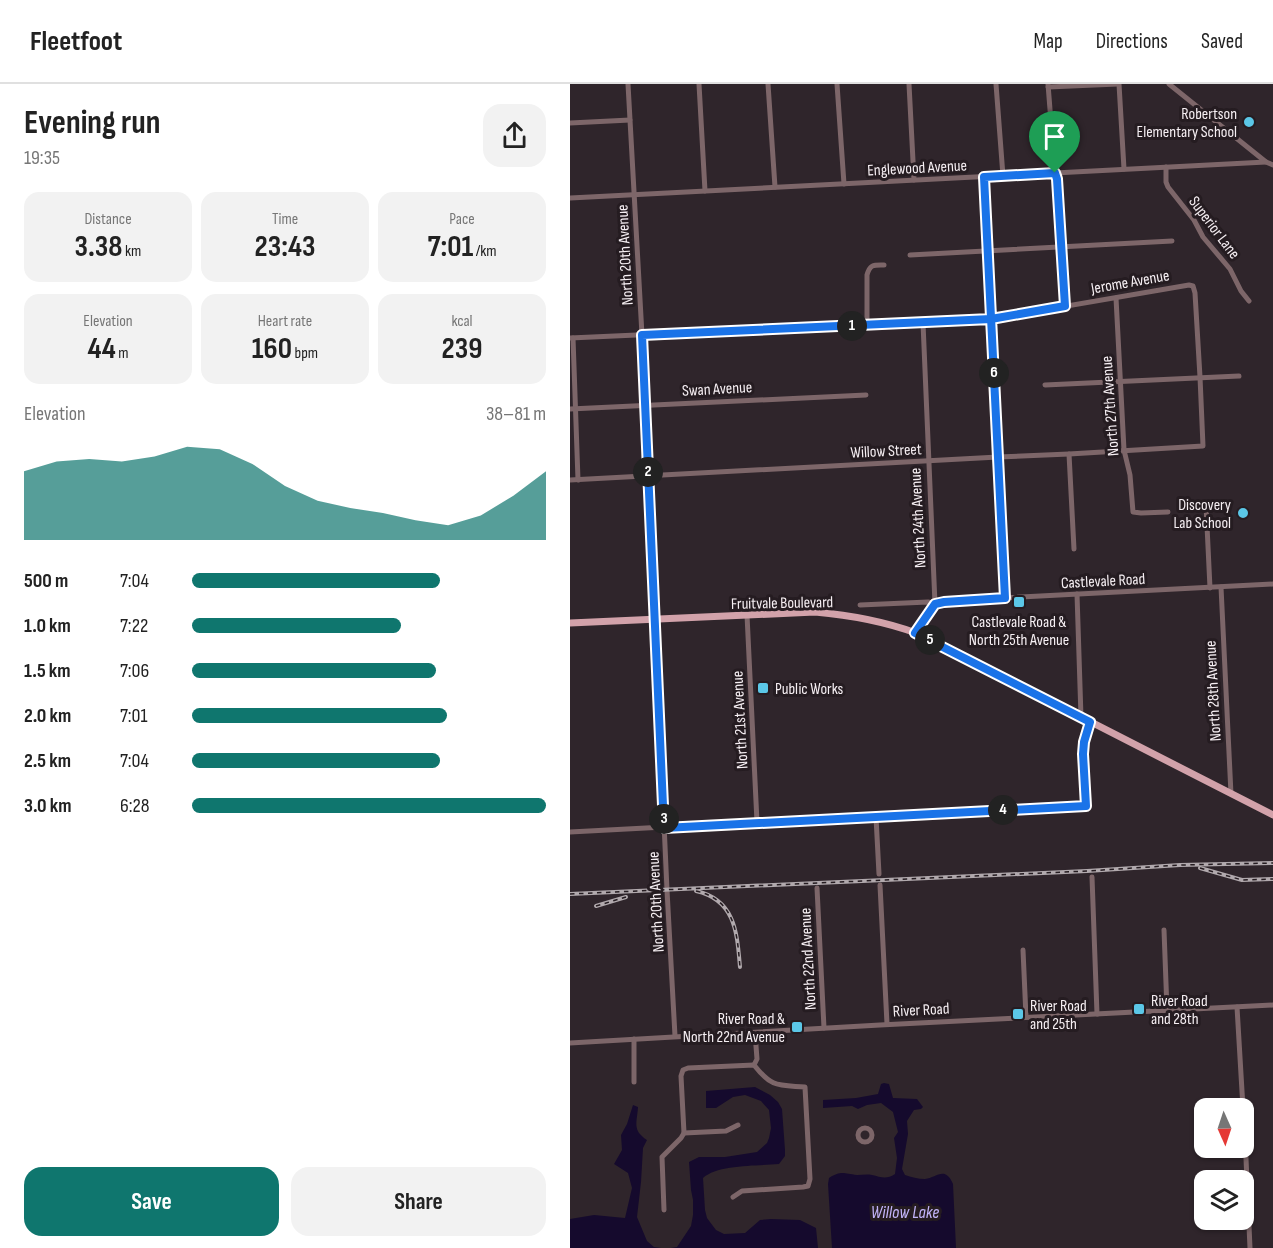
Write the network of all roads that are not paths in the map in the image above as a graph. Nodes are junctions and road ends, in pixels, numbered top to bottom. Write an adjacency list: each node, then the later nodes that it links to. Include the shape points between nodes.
1 (628, 84): 10 (street, North 20th Avenue)
2 (699, 84): 22 (street)
3 (768, 84): 21 (street)
4 (837, 84): 20 (street)
5 (909, 84): 19 (street)
6 (996, 84): 17 (street)
7 (1118, 84): 9 (street); 15 (street)
8 (1169, 84): 12 (street)
9 (1048, 86): 16 (street)
10 (630, 120): 11 (street); 23 (street, North 20th Avenue)
11 (570, 123)
12 (1266, 162): 13 (street); 14 (street, Englewood Avenue)
13 (1273, 165)
14 (1166, 167): 15 (street, Englewood Avenue); 31 (street, Superior Lane, via 1168,188 1230,269)
15 (1124, 170): 16 (street, Englewood Avenue)
16 (1055, 173): 17 (street, Englewood Avenue); 26 (street)
17 (1003, 176): 18 (street, Englewood Avenue)
18 (984, 177): 19 (street, Englewood Avenue); 27 (street)
19 (914, 180): 20 (street, Englewood Avenue)
20 (844, 184): 21 (street, Englewood Avenue)
21 (774, 187): 22 (street, Englewood Avenue)
22 (705, 191): 23 (street, Englewood Avenue)
23 (634, 195): 24 (street, Englewood Avenue); 36 (street, North 20th Avenue)
24 (570, 198)
25 (1172, 241): 26 (street)
26 (1062, 246): 27 (street); 32 (street)
27 (987, 250): 28 (street); 33 (street)
28 (910, 255)
29 (884, 265): 35 (street, via 874,265 867,275)
30 (1116, 298): 32 (street, Jerome Avenue); 39 (street, Jerome Avenue, via 1193,286); 40 (street, North 27th Avenue)
31 (1249, 301)
32 (1065, 306): 33 (street, Jerome Avenue)
33 (991, 319): 34 (street, Jerome Avenue); 47 (street)
34 (923, 323): 35 (street, Jerome Avenue); 48 (street, North 24th Avenue)
35 (867, 325): 36 (street, Jerome Avenue)
36 (642, 335): 37 (street, Jerome Avenue); 43 (street, North 20th Avenue)
37 (571, 338): 44 (street)
38 (1239, 376): 39 (street)
39 (1200, 377): 40 (street); 45 (street, Willow Street, via 1203,446)
40 (1120, 382): 41 (street); 45 (street, North 27th Avenue)
41 (1045, 385)
42 (866, 395): 43 (street, Swan Avenue)
43 (645, 405): 44 (street, Swan Avenue); 49 (street, North 20th Avenue)
44 (573, 408): 51 (street)
45 (1124, 450): 46 (street, Willow Street); 53 (street, North 27th Avenue, via 1133,512)
46 (1069, 454): 47 (street, Willow Street); 54 (street)
47 (998, 457): 48 (street, Willow Street); 59 (street)
48 (928, 461): 49 (street, Willow Street); 60 (street, North 24th Avenue)
49 (648, 476): 51 (street, Willow Street); 63 (street, North 20th Avenue)
50 (570, 480): 51 (street, Willow Street)
51 (578, 480)
52 (1206, 505): 57 (street)
53 (1168, 512)
54 (1074, 549)
55 (1273, 584): 56 (street, Castlevale Road)
56 (1221, 587): 57 (street, Castlevale Road); 68 (street, North 28th Avenue)
57 (1210, 588): 58 (street, Castlevale Road)
58 (1077, 594): 59 (street, Castlevale Road); 66 (street)
59 (1005, 598): 60 (street, Castlevale Road)
60 (935, 604): 61 (street, Castlevale Road); 65 (street)
61 (860, 605)
62 (747, 615): 63 (main road, Fruitvale Boulevard); 65 (main road, Fruitvale Boulevard, via 840,614); 71 (street, North 21st Avenue)
63 (654, 619): 64 (main road, Fruitvale Boulevard); 72 (street, North 20th Avenue)
64 (570, 623)
65 (915, 633): 66 (main road, Fruitvale Boulevard)
66 (1082, 717): 67 (main road, Fruitvale Boulevard)
67 (1090, 722): 68 (main road, Fruitvale Boulevard); 70 (street, via 1083,754 1086,806)
68 (1231, 794): 69 (main road, Fruitvale Boulevard)
69 (1273, 815)
70 (876, 817): 71 (street); 74 (street)
71 (757, 822): 72 (street)
72 (664, 828): 73 (street); 88 (street, North 20th Avenue)
73 (570, 832)
74 (879, 874)
75 (1092, 877): 83 (street)
76 (880, 885): 85 (street)
77 (817, 888): 86 (street, North 22nd Avenue)
78 (1164, 930): 82 (street)
79 (1023, 950): 84 (street)
80 (1273, 1005): 81 (street, River Road)
81 (1237, 1007): 82 (street, River Road); 93 (street)
82 (1167, 1010): 83 (street, River Road)
83 (1097, 1014): 84 (street, River Road)
84 (1026, 1017): 85 (street, River Road)
85 (887, 1024): 86 (street, River Road)
86 (824, 1028): 87 (street, River Road)
87 (755, 1033): 88 (street, River Road); 91 (street)
88 (675, 1036): 89 (street, River Road)
89 (634, 1039): 90 (street, River Road); 92 (street)
90 (570, 1043)
91 (754, 1065): 95 (street, via 683,1070); 97 (street, via 773,1083 805,1087 810,1179 808,1186 742,1191)
92 (634, 1082)
93 (1242, 1098)
94 (738, 1125): 95 (street, via 726,1131)
95 (684, 1133): 98 (street, via 662,1157)
96 (1246, 1158): 99 (street)
97 (733, 1197)
98 (664, 1210)
99 (1250, 1248)

